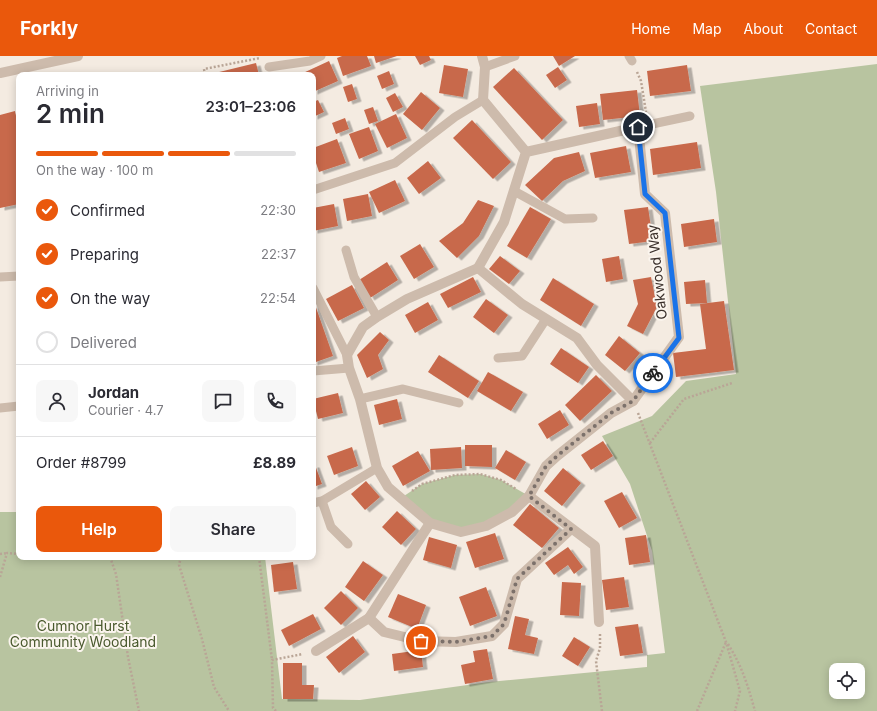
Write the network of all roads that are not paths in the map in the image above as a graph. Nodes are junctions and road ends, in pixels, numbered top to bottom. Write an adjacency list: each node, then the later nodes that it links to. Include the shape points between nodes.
1 (74, 56): 8 (street)
2 (321, 56): 5 (lane)
3 (482, 56): 6 (street)
4 (515, 56): 6 (lane)
5 (269, 67)
6 (485, 67): 10 (street)
7 (16, 72): 9 (street)
8 (20, 72)
9 (0, 74)
10 (483, 100): 13 (street); 14 (lane, via 455,117 395,163)
11 (690, 116): 12 (lane)
12 (643, 126): 13 (street); 29 (street, Oakwood Way, via 645,194 665,213 679,338)
13 (526, 152): 15 (street)
14 (316, 189)
15 (514, 191): 16 (lane, via 565,220); 18 (street, via 504,222)
16 (593, 218)
17 (346, 250): 22 (lane, via 354,277)
18 (478, 268): 22 (street, via 407,299); 23 (street, via 522,304)
19 (16, 276): 20 (lane)
20 (0, 277)
21 (316, 294): 24 (lane)
22 (377, 317): 24 (street, via 363,327)
23 (546, 319): 25 (lane, via 522,356); 29 (street, via 577,338 597,365)
24 (347, 355): 26 (street)
25 (498, 358)
26 (349, 368): 27 (lane); 28 (street)
27 (316, 371)
28 (360, 399): 30 (lane, via 403,389); 33 (street)
29 (633, 401): 34 (street, Oakwood Way, via 611,413 546,466)
30 (459, 403)
31 (16, 406): 32 (lane)
32 (0, 408)
33 (377, 468): 35 (lane); 36 (street, via 388,487)
34 (529, 496): 36 (street, Oakwood Way, via 512,512 486,526 461,532); 37 (street)
35 (318, 502): 38 (lane, via 332,527)
36 (430, 523): 39 (street)
37 (571, 529): 39 (street, via 517,579 504,624 492,636 456,642 421,641 384,632); 40 (street, via 595,546)
38 (348, 544)
39 (369, 618): 41 (street)
40 (599, 622)
41 (316, 651)

